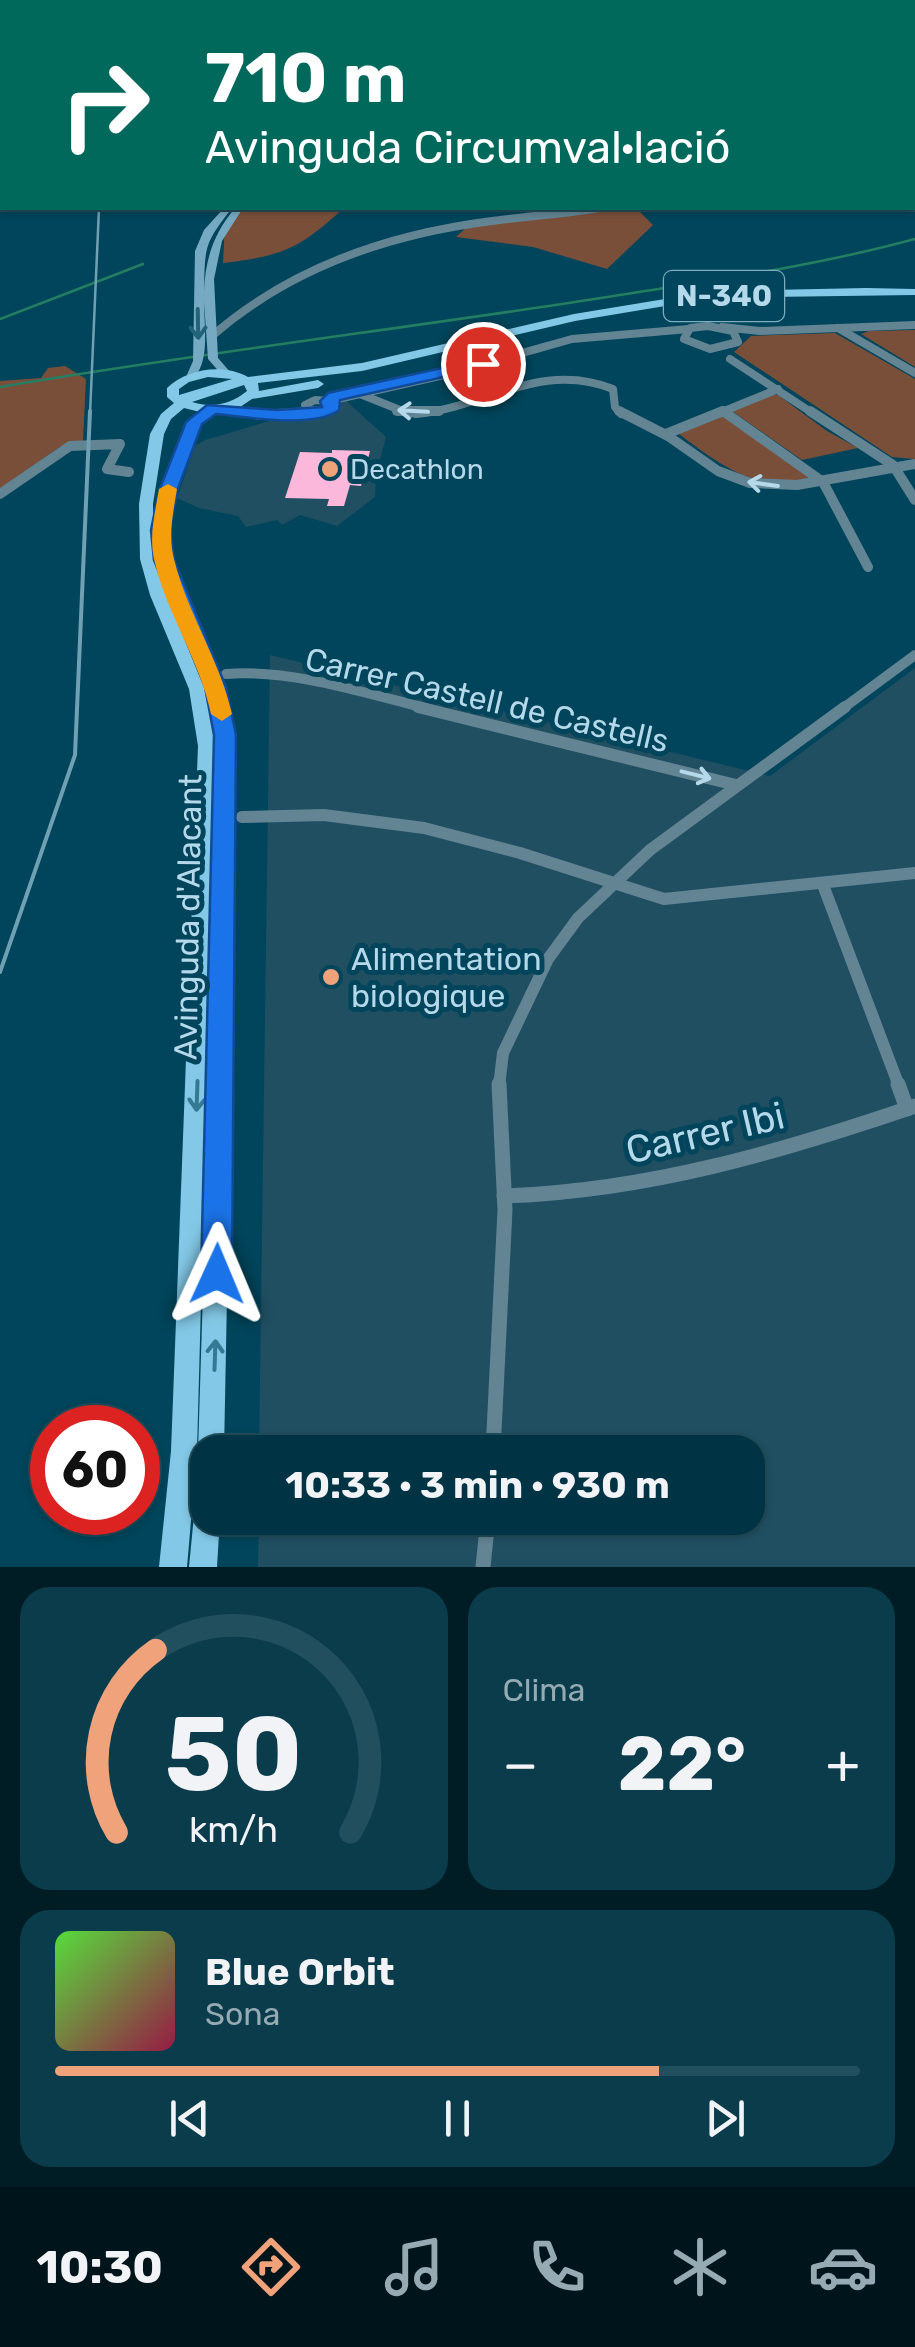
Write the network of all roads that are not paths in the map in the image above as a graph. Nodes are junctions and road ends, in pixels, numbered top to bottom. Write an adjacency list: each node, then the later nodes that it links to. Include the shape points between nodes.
1 (227, 210): 18 (main road, one-way to 18, via 202,244 198,361)
2 (237, 210): 12 (main road, via 212,250)
3 (584, 210): 12 (street, via 414,233 363,248 234,312)
4 (915, 292): 7 (main road, N-340, via 708,298)
5 (915, 325): 8 (street)
6 (722, 327): 9 (street); 10 (street); 13 (street, via 738,335)
7 (536, 328): 19 (main road, N-340, via 366,375 291,388); 33 (main road, Avinguda d'Alacant / N-340, via 362,367 244,379 200,392 159,426)
8 (838, 328): 10 (street); 17 (street)
9 (689, 329): 11 (street); 14 (street, via 683,335)
10 (760, 330): 13 (street)
11 (661, 334): 14 (street); 21 (street, via 558,342)
12 (212, 336): 16 (main road, via 213,360)
13 (736, 343): 14 (street); 15 (street)
14 (694, 346): 15 (street)
15 (730, 359): 20 (street)
16 (226, 373): 18 (main road, N-340); 19 (main road, N-340)
17 (915, 373)
18 (191, 376): 22 (main road, N-340, via 173,388)
19 (248, 387): 23 (main road, N-340); 25 (street)
20 (778, 389): 24 (street); 28 (street)
21 (355, 392): 25 (street, via 310,401 309,410); 26 (street, one-way to 21, via 624,417 613,388 594,382 526,384 412,414)
22 (180, 403): 23 (main road, N-340); 33 (main road, Avinguda d'Alacant / N-340)
23 (218, 408): 25 (street); 44 (main road, Avinguda d'Alacant, one-way to 23, via 225,735 216,687 170,580 161,530 195,422)
24 (723, 411): 26 (street); 30 (street)
25 (259, 415)
26 (666, 434): 30 (street, one-way to 26, via 776,486 738,480)
27 (915, 464): 28 (street)
28 (893, 465): 30 (street); 32 (street)
29 (129, 472): 31 (street, via 108,470 121,446 70,446)
30 (822, 482): 34 (street)
31 (0, 494)
32 (915, 500)
33 (146, 520): 46 (main road, Avinguda d'Alacant / N-340, one-way to 46, via 149,571 198,688 207,746)
34 (868, 567)
35 (915, 655): 37 (street)
36 (226, 674): 37 (street, Carrer Castell de Castells, one-way to 37, via 335,686)
37 (736, 785): 40 (street)
38 (242, 817): 40 (street, via 324,815 424,828)
39 (915, 874): 41 (street)
40 (611, 884): 41 (street, via 676,900); 43 (street, via 548,959 503,1054)
41 (824, 884): 42 (street)
42 (911, 1107): 43 (street, Carrer Ibi, via 730,1167 562,1196)
43 (504, 1196): 45 (street)
44 (212, 1435)
45 (494, 1435)
46 (178, 1526): 49 (main road); 50 (main road, Avinguda d'Alacant / N-340)
47 (205, 1535): 51 (main road)
48 (487, 1535): 52 (street)
49 (161, 1567)
50 (173, 1567)
51 (202, 1567)
52 (484, 1567)

